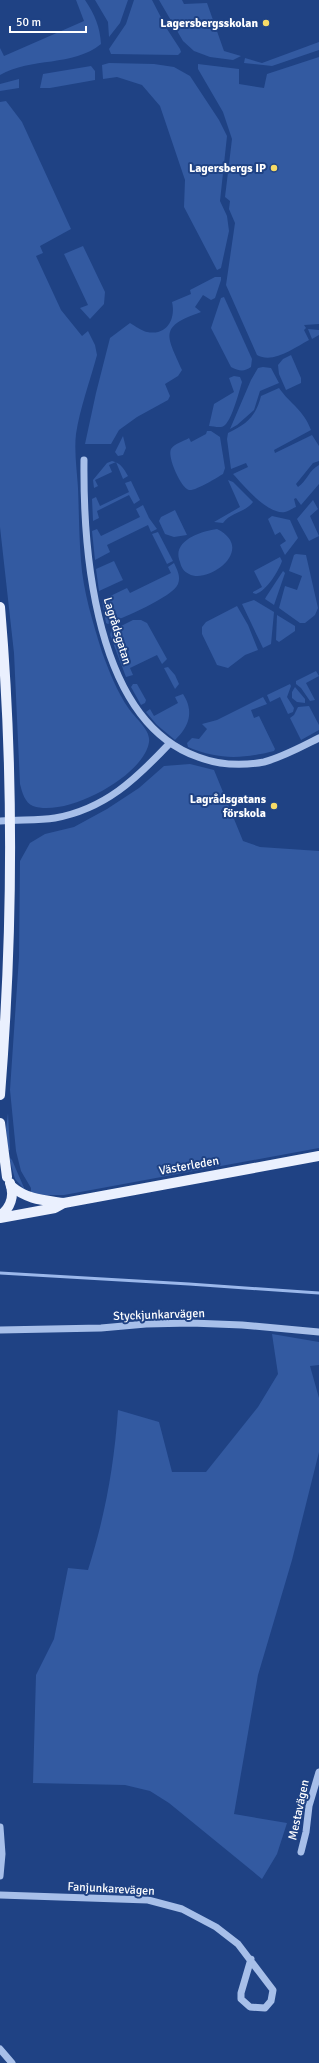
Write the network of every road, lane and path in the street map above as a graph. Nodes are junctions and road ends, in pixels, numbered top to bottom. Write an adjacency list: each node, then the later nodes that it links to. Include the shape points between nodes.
1 (84, 460): 4 (street, Lagrådsgatan, via 89,561 96,607 124,688 138,712)
2 (0, 607): 5 (main road, via 8,705)
3 (319, 738): 4 (street, Lagrådsgatan, via 281,757 249,764 206,760)
4 (169, 744): 5 (street, via 123,789 93,806 56,818)
5 (12, 820): 6 (street); 7 (main road, via 8,993)
6 (0, 821)
7 (0, 1095)
8 (0, 1123): 10 (main road)
9 (315, 1157): 11 (main road, Västerleden)
10 (6, 1178): 11 (main road, Västerleden, via 21,1195); 12 (main road, via 10,1202)
11 (64, 1203): 12 (main road, Västerleden, via 55,1208)
12 (0, 1217)
13 (0, 1330): 14 (street, Styckjunkarvägen, via 191,1323)
14 (319, 1332)
15 (319, 1772): 17 (street, Mestavägen, via 309,1806)
16 (0, 1827): 18 (street)
17 (301, 1852)
18 (0, 1876)
19 (0, 1896): 20 (street, Fanjunkarevägen, via 148,1900 165,1904 182,1909 216,1927 238,1944)
20 (250, 1959): 20 (street, Fanjunkarevägen, via 273,1990 271,2001 264,2008 250,2007 241,2000)
21 (0, 2048): 22 (street)
22 (12, 2063)

